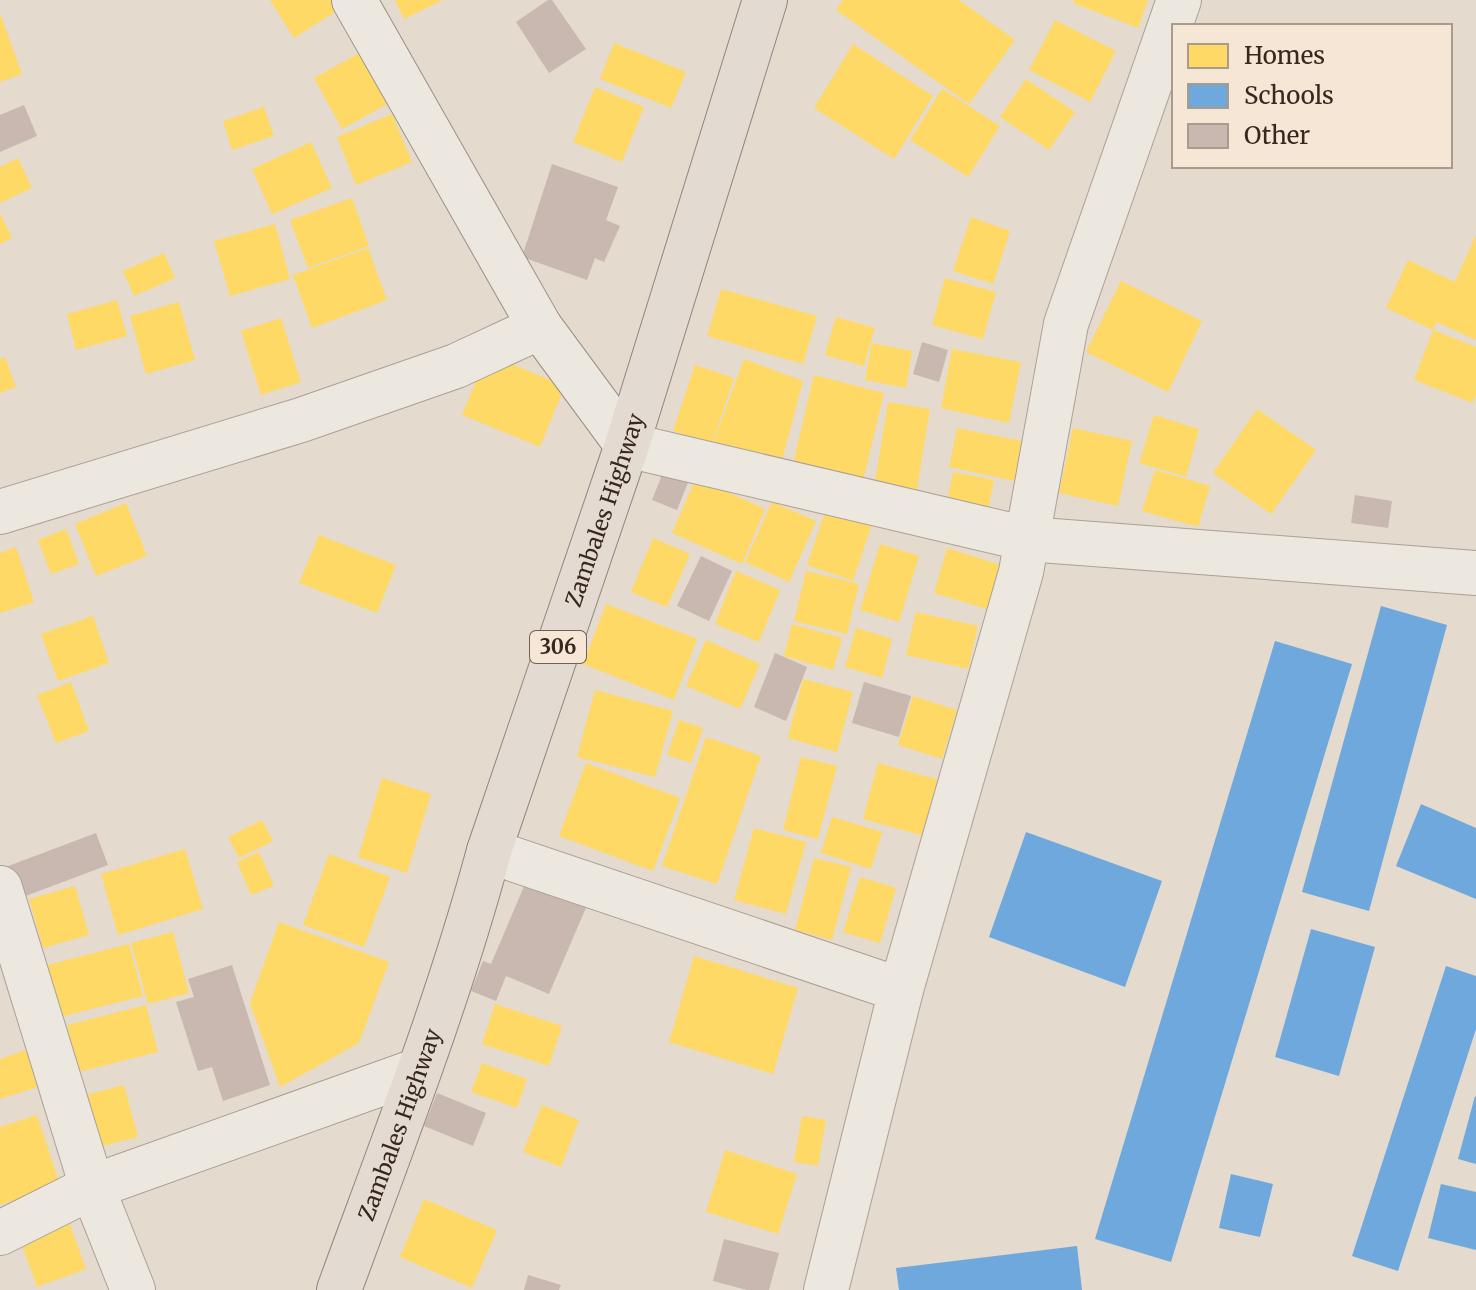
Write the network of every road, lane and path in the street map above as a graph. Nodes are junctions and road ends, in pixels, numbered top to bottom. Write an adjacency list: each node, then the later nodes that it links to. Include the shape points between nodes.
1 (354, 0): 4 (street)
2 (1179, 0): 7 (street, via 1066,324)
3 (764, 1): 5 (main road, Zambales Highway / 306)
4 (540, 327): 5 (street); 6 (street, via 456,366 315,415)
5 (627, 445): 7 (street); 9 (main road, Zambales Highway / 306)
6 (0, 512)
7 (1027, 539): 8 (street); 11 (street)
8 (1476, 573)
9 (489, 851): 11 (street); 12 (main road, Zambales Highway / 306)
10 (0, 888): 13 (street)
11 (901, 990): 17 (street)
12 (419, 1070): 13 (street); 16 (main road, Zambales Highway / 306)
13 (92, 1187): 14 (street); 15 (street)
14 (0, 1233)
15 (133, 1290)
16 (339, 1290)
17 (826, 1290)

